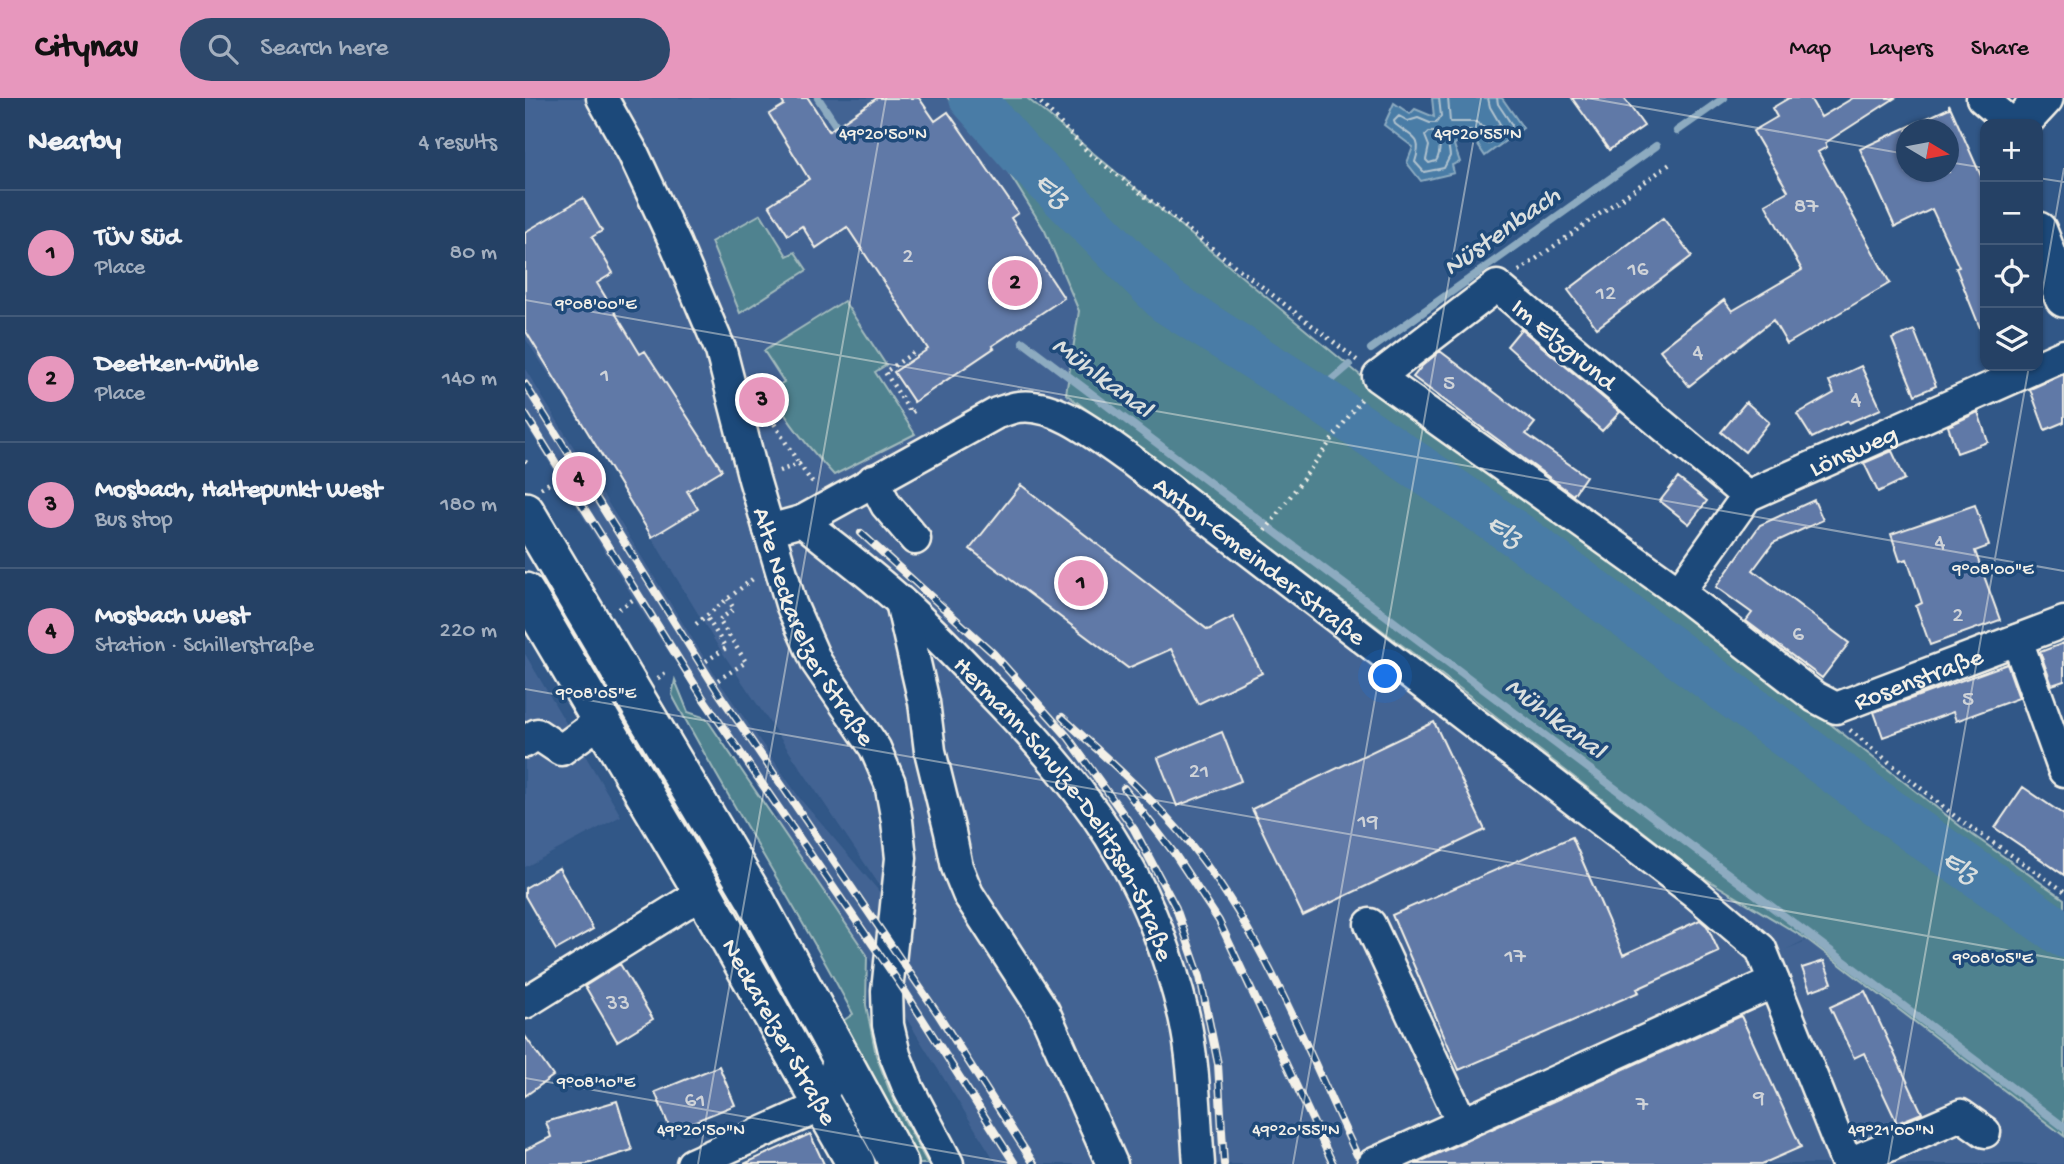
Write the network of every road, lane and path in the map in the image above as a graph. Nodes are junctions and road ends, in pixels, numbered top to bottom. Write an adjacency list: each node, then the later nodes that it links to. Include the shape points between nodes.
1 (602, 98): 18 (street, Alte Neckarelzer Straße, via 633,153 721,351)
2 (1036, 98): 13 (path, via 1089,153)
3 (1982, 98): 5 (street)
4 (2044, 98): 6 (main road)
5 (2006, 119)
6 (2025, 119)
7 (1670, 164): 9 (path)
8 (2043, 244): 10 (main road)
9 (1497, 286): 13 (street, Im Elzgrund); 20 (street, Im Elzgrund)
10 (2064, 298)
11 (913, 353): 14 (path, via 885,372 911,413)
12 (2064, 355): 20 (street, Lönsweg)
13 (1373, 384): 25 (path); 29 (street, Rosenstraße)
14 (918, 408)
15 (765, 410): 16 (path)
16 (799, 464): 18 (path); 21 (path)
17 (559, 477): 22 (path)
18 (754, 479): 24 (street, Alte Neckarelzer Straße)
19 (873, 480): 21 (street, Anton-Gmeinder-Straße); 26 (street, via 886,505); 45 (street, Anton-Gmeinder-Straße, via 997,413 1020,407 1046,409 1069,419 1135,463 1693,891 1761,948)
20 (1747, 496): 29 (street)
21 (829, 506): 23 (street, Anton-Gmeinder-Straße)
22 (534, 520): 47 (main road, via 755,899)
23 (802, 521): 24 (street, Anton-Gmeinder-Straße); 31 (street, Hermann-Schulze-Delitzsch-Straße)
24 (769, 530): 54 (street, Alte Neckarelzer Straße, via 791,604 817,663 875,748 890,783 901,858 887,991 888,1025 909,1090)
25 (1262, 534)
26 (915, 539)
27 (759, 574): 30 (path)
28 (525, 592): 39 (main road, Neckarelzer Straße)
29 (1679, 592): 38 (street, Rosenstraße, via 1815,697)
30 (728, 599): 32 (path); 37 (path, via 734,609 719,620 746,662)
31 (901, 602): 55 (street, via 957,867 968,894 1044,1011); 56 (street, Hermann-Schulze-Delitzsch-Straße, via 1052,759 1123,858 1166,956 1184,1018)
32 (706, 616): 34 (path); 36 (path, via 726,648)
33 (2064, 622): 35 (street, Rosenstraße)
34 (696, 624)
35 (2017, 640): 38 (street, Rosenstraße); 41 (street)
36 (706, 661)
37 (718, 680)
38 (1836, 708): 42 (path, via 1837,720 1957,818)
39 (601, 721): 40 (street, via 561,750); 43 (main road, Neckarelzer Straße)
40 (528, 728)
41 (2064, 771)
42 (2064, 891)
43 (705, 896): 46 (street, via 684,904); 48 (main road, Neckarelzer Straße)
44 (1370, 924): 49 (street)
45 (1774, 982): 49 (street); 58 (street, Anton-Gmeinder-Straße)
46 (525, 1003)
47 (840, 1055): 48 (street, via 834,1077); 53 (main road)
48 (820, 1098): 51 (street, via 810,1111); 52 (main road, Neckarelzer Straße)
49 (1462, 1124): 57 (street)
50 (1985, 1132): 58 (street, via 1961,1115)
51 (692, 1164)
52 (856, 1164)
53 (899, 1164)
54 (949, 1164)
55 (1112, 1164)
56 (1199, 1164)
57 (1373, 1164)
58 (1847, 1164)

